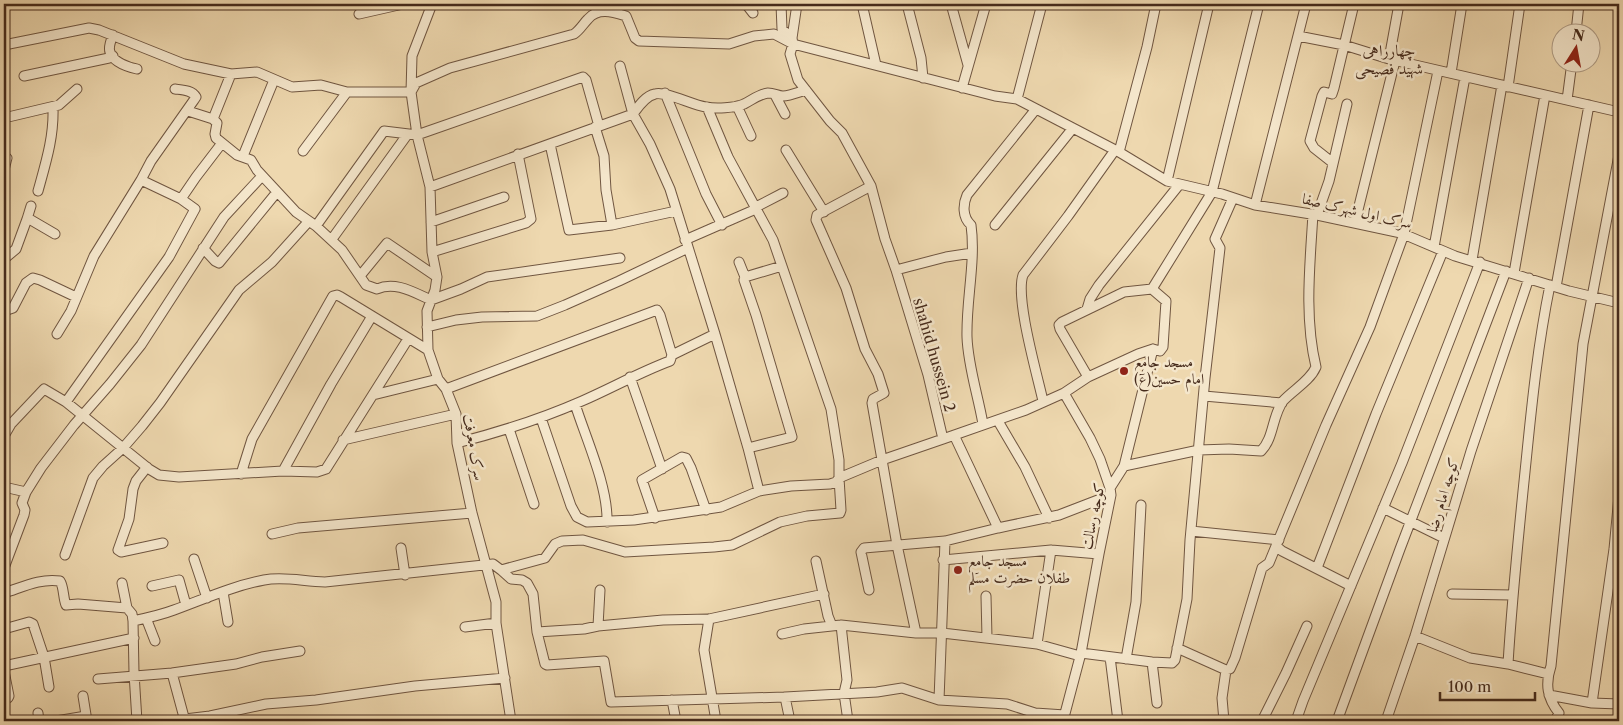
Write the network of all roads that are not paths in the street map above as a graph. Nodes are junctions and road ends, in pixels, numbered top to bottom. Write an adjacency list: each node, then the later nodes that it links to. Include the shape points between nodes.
1 (403, 4): 20 (street)
2 (432, 4): 49 (street, سرک معرفت, via 412,56)
3 (746, 4): 21 (street)
4 (781, 4): 26 (street, via 782,29)
5 (796, 4): 26 (street, shahid hussein 2)
6 (862, 4): 31 (street)
7 (906, 4): 41 (street, via 921,58)
8 (951, 4): 32 (street)
9 (986, 4): 32 (street)
10 (1042, 4): 53 (street)
11 (1156, 4): 76 (street, via 1136,91)
12 (1209, 4): 85 (street)
13 (1259, 4): 91 (street)
14 (1306, 4): 25 (street)
15 (1354, 4): 28 (street)
16 (1399, 4): 30 (street)
17 (1462, 4): 38 (street)
18 (1520, 4): 43 (street)
19 (1579, 4): 23 (street)
20 (384, 6): 22 (street)
21 (753, 13)
22 (359, 14)
23 (1577, 22)
24 (113, 35): 27 (street, via 89,28); 29 (street, via 109,46); 37 (street, via 184,64)
25 (1298, 36): 28 (street); 96 (street)
26 (793, 41): 31 (street, سرک اول شهرک صفا); 47 (street, shahid hussein 2, via 790,54 798,80); 49 (street, سرک اول شهرک صفا, via 774,34 729,44 639,42 626,16 610,11 597,12 574,34 450,68 416,83)
27 (4, 45)
28 (1344, 45): 30 (street); 81 (street, via 1332,94 1324,92 1322,96 1310,141)
29 (113, 56): 34 (street, via 130,68); 39 (street)
30 (1392, 60): 35 (street); 104 (street)
31 (876, 65): 41 (street, سرک اول شهرک صفا)
32 (968, 65): 44 (street)
33 (620, 66): 63 (street)
34 (138, 69)
35 (1438, 71): 38 (street); 110 (street)
36 (1571, 72): 54 (street)
37 (231, 74): 42 (street, via 257,72); 66 (street)
38 (1451, 74): 40 (street)
39 (24, 76)
40 (1464, 77): 43 (street); 114 (street)
41 (923, 78): 44 (street, سرک اول شهرک صفا)
42 (274, 80): 48 (street, via 292,87 320,85); 79 (street)
43 (1505, 86): 52 (street); 119 (street)
44 (962, 88): 53 (street, سرک اول شهرک صفا)
45 (77, 89): 58 (street)
46 (175, 89): 61 (street, via 186,90 196,97)
47 (806, 90): 51 (street, via 784,96); 87 (street, shahid hussein 2, via 842,133)
48 (347, 92): 49 (street); 75 (street)
49 (411, 92): 70 (street, سرک معرفت)
50 (665, 93): 59 (street, via 677,100); 63 (street, via 653,94); 106 (street, via 706,194)
51 (775, 94): 57 (street, via 768,93); 64 (street)
52 (1546, 95): 54 (street); 123 (street)
53 (1017, 99): 60 (street, سرک اول شهرک صفا)
54 (1567, 100): 56 (street)
55 (1347, 104): 81 (street)
56 (1589, 105): 62 (street); 128 (street)
57 (737, 106): 59 (street); 71 (street)
58 (53, 107): 65 (street); 89 (street, via 50,149)
59 (707, 108): 98 (street, via 728,157)
60 (1036, 109): 68 (street, سرک اول شهرک صفا); 116 (street, via 964,201 967,221 971,225)
61 (188, 110): 66 (street); 84 (street)
62 (1619, 112)
63 (633, 114): 67 (street); 99 (street, via 663,173)
64 (785, 114)
65 (4, 118)
66 (213, 119): 72 (street, via 217,123 216,138)
67 (597, 126): 70 (street, via 583,77); 73 (street); 107 (street)
68 (1073, 128): 76 (street, سرک اول شهرک صفا); 108 (street)
69 (407, 135): 70 (street); 105 (street, via 384,131); 111 (street)
70 (417, 135): 88 (street, سرک معرفت)
71 (751, 136)
72 (222, 143): 79 (street); 95 (street)
73 (550, 144): 77 (street); 107 (street, via 569,230)
74 (786, 150): 100 (street)
75 (303, 151)
76 (1117, 151): 85 (street, سرک اول شهرک صفا); 151 (street, via 1020,284)
77 (518, 154): 88 (street); 115 (street, via 532,219)
78 (1619, 155): 131 (street)
79 (242, 156): 83 (street, via 251,160)
80 (7, 158): 82 (street)
81 (1333, 163): 101 (street)
82 (4, 170)
83 (262, 176): 90 (street); 113 (street, via 224,217)
84 (141, 180): 95 (street); 130 (street, via 94,256)
85 (1167, 181): 86 (street, سرک اول شهرک صفا)
86 (1179, 184): 91 (street, سرک اول شهرک صفا); 134 (street, via 1099,286 1090,299)
87 (871, 186): 100 (street); 122 (street, shahid hussein 2)
88 (430, 187): 103 (street, سرک معرفت)
89 (38, 191)
90 (277, 192): 105 (street); 113 (street, via 219,263)
91 (1212, 192): 94 (street, سرک اول شهرک صفا); 129 (street)
92 (783, 194): 98 (street)
93 (504, 197): 103 (street)
94 (1234, 198): 96 (street, سرک اول شهرک صفا); 150 (street, via 1215,239 1220,248)
95 (181, 200): 152 (street, via 194,209 187,224 168,257)
96 (1255, 205): 101 (street, سرک اول شهرک صفا)
97 (31, 206): 102 (street)
98 (756, 208): 106 (street); 121 (street)
99 (676, 211): 107 (street); 112 (street)
100 (824, 212): 169 (street, via 817,215 818,226 846,288 865,349 884,393 872,403)
101 (1315, 214): 104 (street, سرک اول شهرک صفا); 153 (street, via 1308,312 1316,367)
102 (27, 220): 109 (street); 118 (street, via 16,249)
103 (431, 222): 115 (street, سرک معرفت)
104 (1355, 222): 110 (street, سرک اول شهرک صفا)
105 (312, 223): 111 (street); 166 (street, via 239,290 160,403)
106 (722, 224): 112 (street)
107 (612, 225)
108 (995, 225)
109 (55, 234)
110 (1404, 234): 114 (street, سرک اول شهرک صفا); 196 (street, via 1370,327)
111 (332, 239): 124 (street)
112 (687, 244): 137 (street, via 619,282 537,316 482,317); 139 (street)
113 (203, 248): 156 (street, via 141,345)
114 (1438, 249): 119 (street, سرک اول شهرک صفا); 207 (street)
115 (432, 252): 125 (street, سرک معرفت)
116 (972, 253): 122 (street); 159 (street, via 968,353)
117 (620, 258): 132 (street, via 486,277)
118 (4, 259)
119 (1476, 261): 123 (street, سرک اول شهرک صفا); 183 (street)
120 (739, 262): 126 (street)
121 (782, 266): 126 (street); 175 (street, via 831,409 840,460)
122 (896, 270): 163 (street, shahid hussein 2, via 928,375)
123 (1510, 272): 127 (street, سرک اول شهرک صفا); 189 (street)
124 (360, 276): 125 (street, via 388,243); 132 (street, via 366,285 377,289 394,285)
125 (437, 277): 132 (street, سرک معرفت)
126 (745, 277): 167 (street, via 792,434 789,439)
127 (1529, 278): 128 (street, سرک اول شهرک صفا); 193 (street, کوچه امام رضا)
128 (1553, 286): 131 (street, سرک اول شهرک صفا); 220 (street, via 1540,336)
129 (1152, 289): 134 (street, via 1124,292); 141 (street, via 1166,301 1163,347 1160,351)
130 (76, 297): 135 (street, via 33,278 26,283 13,308); 138 (street)
131 (1592, 297): 133 (street, سرک اول شهرک صفا); 255 (street, via 1583,344)
132 (431, 300): 137 (street, سرک معرفت)
133 (1619, 303)
134 (1088, 309): 144 (street, via 1059,325)
135 (4, 311)
136 (372, 316): 140 (street); 173 (street); 174 (street, via 341,297 333,296 252,439)
137 (427, 327): 142 (street, سرک معرفت)
138 (57, 334)
139 (715, 334): 143 (street); 167 (street)
140 (408, 339): 142 (street); 149 (street)
141 (1153, 349): 144 (street, shahid hussein 2); 170 (street, کوچه رسالت)
142 (428, 350): 146 (street, سرک معرفت)
143 (672, 355): 145 (street, via 670,361); 147 (street, via 657,310)
144 (1088, 377): 148 (street, shahid hussein 2)
145 (630, 378): 154 (street); 172 (street)
146 (438, 379): 147 (street, سرک معرفت); 149 (street)
147 (446, 389): 155 (street, سرک معرفت)
148 (1064, 393): 151 (street, shahid hussein 2); 179 (street, via 1100,459)
149 (373, 394): 164 (street)
150 (1204, 396): 153 (street); 168 (street)
151 (1043, 401): 158 (street, shahid hussein 2)
152 (66, 402): 156 (street); 162 (street, via 44,389)
153 (1282, 403): 168 (street, via 1266,446 1261,451)
154 (575, 404): 157 (street); 188 (street, via 602,488)
155 (456, 414): 164 (street); 165 (street, سرک معرفت)
156 (82, 416): 166 (street); 178 (street)
157 (541, 418): 160 (street); 188 (street, via 577,516 587,522)
158 (998, 421): 159 (street, shahid hussein 2); 187 (street, via 1026,467)
159 (983, 424): 161 (street, shahid hussein 2)
160 (509, 429): 165 (street); 181 (street)
161 (954, 435): 163 (street, shahid hussein 2); 190 (street)
162 (4, 436)
163 (943, 439): 169 (street)
164 (343, 440): 173 (street, via 326,469 317,472)
165 (457, 443): 185 (street, سرک معرفت)
166 (123, 448): 171 (street); 201 (street, via 93,478)
167 (748, 448): 177 (street)
168 (1199, 450): 170 (street); 191 (street)
169 (882, 460): 175 (street); 197 (street)
170 (1124, 466): 179 (street, کوچه رسالت)
171 (147, 467): 174 (street, via 159,475 179,477); 195 (street, via 132,489 128,519 118,550)
172 (662, 469): 184 (street, via 686,458); 186 (street, via 642,480)
173 (284, 471): 174 (street)
174 (241, 474)
175 (839, 478): 177 (street, via 830,484); 208 (street, via 840,513 780,522 732,545 625,552 584,540 562,541 555,544 544,558)
176 (4, 487): 178 (street)
177 (759, 491): 184 (street)
178 (26, 492): 206 (street, via 22,503 24,515)
179 (1111, 492): 187 (street); 200 (street, کوچه رسالت)
180 (1619, 496): 269 (street)
181 (534, 504)
182 (1141, 505): 248 (street, via 1136,602)
183 (1383, 508): 189 (street); 212 (street)
184 (706, 510): 186 (street)
185 (472, 513): 192 (street, via 298,528); 205 (street, سرک معرفت)
186 (655, 518): 188 (street)
187 (1049, 518): 190 (street)
188 (606, 522)
189 (1410, 522): 193 (street); 285 (street)
190 (998, 528): 194 (street)
191 (1191, 531): 196 (street); 243 (street, via 1187,599)
192 (272, 534)
193 (1444, 538): 238 (street, کوچه امام رضا)
194 (945, 541): 197 (street); 203 (street)
195 (163, 543)
196 (1277, 543): 207 (street, via 1282,551); 252 (street, via 1269,563 1262,568 1234,658 1230,669)
197 (898, 545): 214 (street, via 862,549); 235 (street)
198 (401, 548): 209 (street)
199 (1051, 550): 200 (street); 203 (street); 242 (street)
200 (1099, 554): 245 (street, کوچه رسالت)
201 (65, 555)
202 (194, 559): 221 (street)
203 (943, 560): 236 (street)
204 (816, 561): 217 (street)
205 (486, 564): 208 (street, via 493,564); 209 (street); 228 (street, سرک معرفت, via 496,602)
206 (4, 568)
207 (1317, 568): 212 (street)
208 (501, 570): 234 (street, via 511,579 522,580 533,594)
209 (405, 574): 215 (street, via 325,582 287,578 266,580)
210 (122, 583): 223 (street)
211 (152, 586): 222 (street, via 179,580)
212 (1351, 586): 284 (street)
213 (600, 590): 229 (street)
214 (869, 590)
215 (223, 592): 221 (street); 227 (street)
216 (4, 593): 223 (street, via 41,580 56,581 62,584 66,605)
217 (824, 594): 225 (street); 230 (street)
218 (1452, 594): 220 (street)
219 (986, 596): 240 (street)
220 (1512, 596): 250 (street)
221 (206, 598): 222 (street)
222 (186, 605): 224 (street)
223 (126, 608): 226 (street)
224 (146, 618): 226 (street); 241 (street)
225 (708, 619): 229 (street); 266 (street, via 704,650)
226 (133, 621): 239 (street)
227 (228, 622)
228 (496, 622): 232 (street); 257 (street, سرک معرفت)
229 (598, 626): 234 (street)
230 (837, 626): 235 (street); 237 (street); 260 (street, via 847,680)
231 (1307, 626): 283 (street)
232 (466, 627)
233 (4, 630): 246 (street, via 31,623)
234 (537, 632): 265 (street, via 547,665 604,661 611,702)
235 (916, 633): 236 (street)
236 (942, 633): 240 (street); 267 (street)
237 (782, 634)
238 (1415, 636): 250 (street, via 1470,658); 286 (street, کوچه امام رضا)
239 (134, 638): 246 (street); 256 (street)
240 (987, 638): 242 (street)
241 (155, 641)
242 (1036, 644): 245 (street)
243 (1177, 648): 249 (street, via 1172,663); 252 (street)
244 (300, 651): 254 (street)
245 (1081, 654): 247 (street); 271 (street, کوچه رسالت)
246 (44, 657): 251 (street); 259 (street)
247 (1110, 657): 248 (street); 281 (street)
248 (1126, 659): 249 (street)
249 (1152, 662): 268 (street)
250 (1508, 664): 255 (street)
251 (4, 666)
252 (1226, 670): 282 (street, via 1222,698)
253 (4, 671): 264 (street, via 9,696)
254 (172, 673): 256 (street); 273 (street)
255 (1548, 674): 261 (street)
256 (134, 676): 258 (street); 275 (street)
257 (505, 678): 273 (street, via 266,704); 276 (street, سرک معرفت)
258 (98, 679)
259 (49, 687)
260 (844, 694): 263 (street); 267 (street, via 902,688); 280 (street)
261 (1549, 695): 269 (street); 287 (street, via 1558,713)
262 (83, 696): 272 (street)
263 (785, 697): 266 (street); 279 (street)
264 (4, 699)
265 (672, 700): 266 (street); 277 (street)
266 (713, 700): 278 (street)
267 (939, 700): 271 (street, via 1007,704)
268 (1157, 703)
269 (1592, 703): 270 (street)
270 (1619, 704)
271 (1064, 718)
272 (86, 719): 274 (street)
273 (185, 720)
274 (56, 721)
275 (137, 721)
276 (511, 721)
277 (676, 721)
278 (716, 721)
279 (790, 721)
280 (848, 721)
281 (1118, 721)
282 (1224, 721)
283 (1262, 721)
284 (1296, 721)
285 (1337, 721)
286 (1386, 721)
287 (1556, 721)

